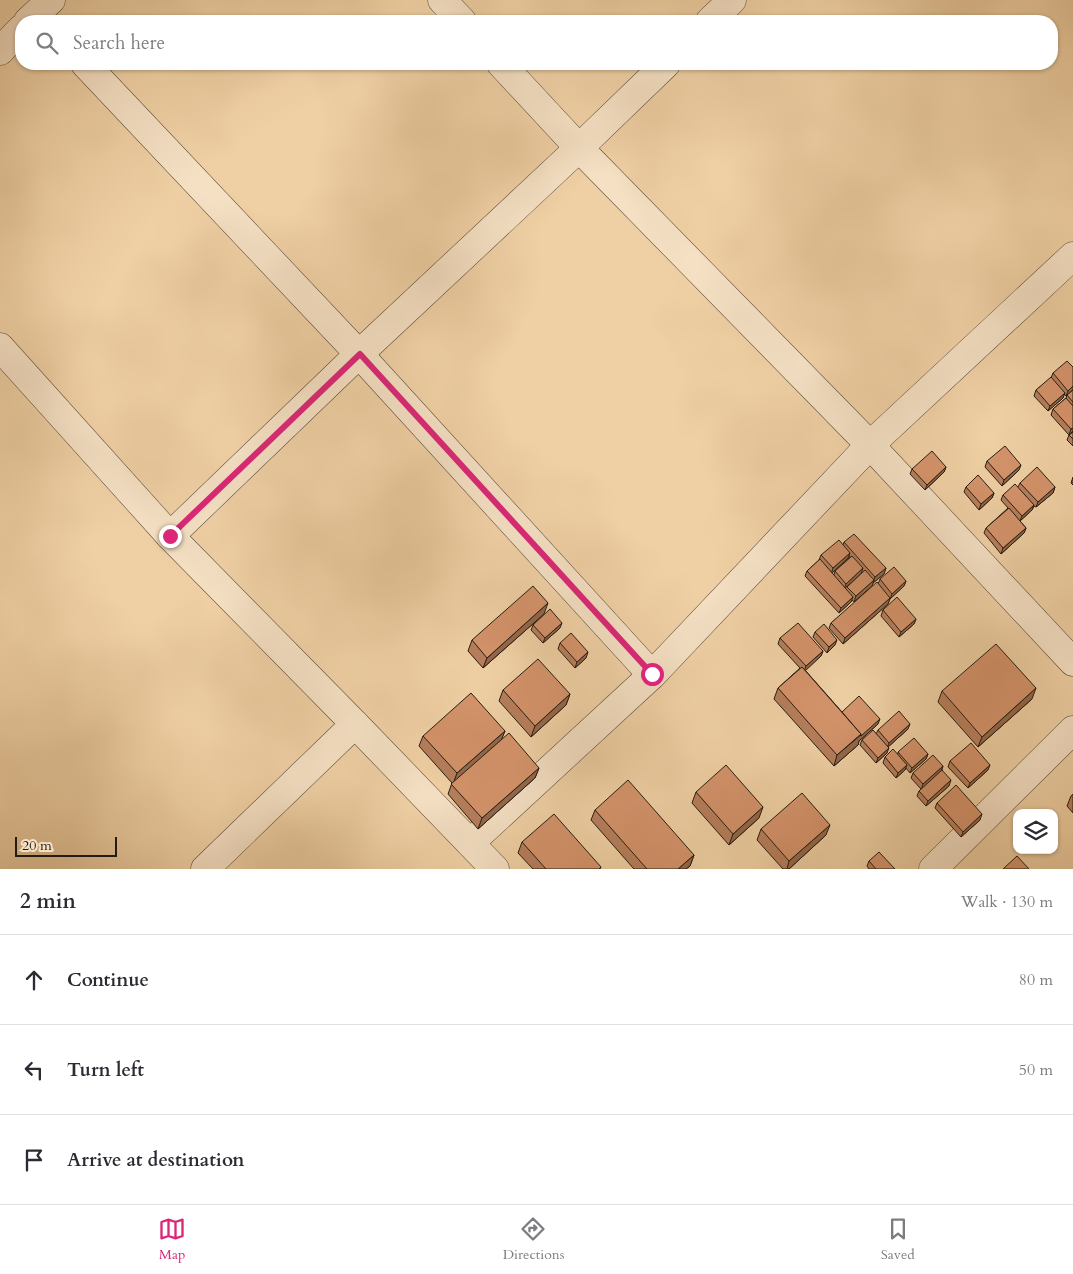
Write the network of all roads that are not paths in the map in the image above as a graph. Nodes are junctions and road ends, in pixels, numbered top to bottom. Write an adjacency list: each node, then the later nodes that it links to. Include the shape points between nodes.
1 (442, 0): 3 (street)
2 (732, 0): 4 (street)
3 (456, 15)
4 (716, 15)
5 (15, 35): 6 (street)
6 (0, 50)
7 (91, 70): 13 (street)
8 (507, 70): 10 (street)
9 (660, 70): 10 (street)
10 (579, 148): 13 (street); 14 (street)
11 (1073, 256): 14 (street)
12 (0, 347): 15 (street)
13 (360, 354): 15 (street); 17 (street)
14 (870, 446): 16 (street); 17 (street)
15 (170, 536): 18 (street)
16 (1073, 662)
17 (652, 674): 20 (street)
18 (355, 724): 20 (street); 21 (street)
19 (1073, 730): 23 (street)
20 (470, 843): 22 (street)
21 (205, 869)
22 (494, 869)
23 (933, 869)

